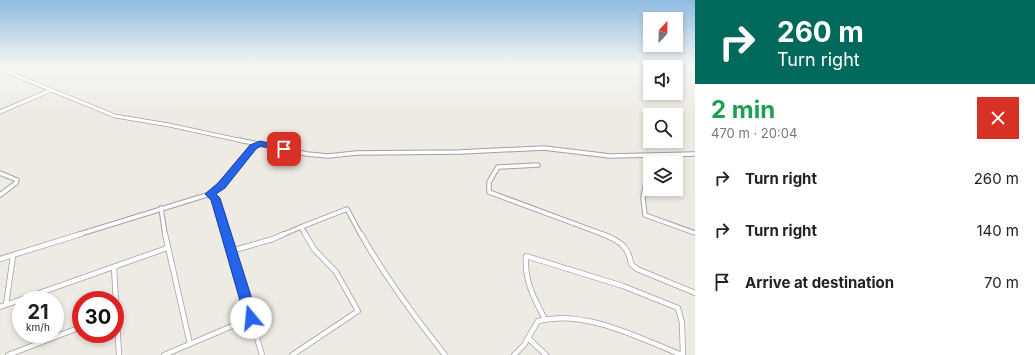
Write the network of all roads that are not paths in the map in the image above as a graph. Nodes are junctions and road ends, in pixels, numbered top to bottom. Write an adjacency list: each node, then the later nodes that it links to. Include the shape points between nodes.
1 (33, 83): 2 (street)
2 (51, 90): 3 (street); 4 (street, via 115,116)
3 (0, 112)
4 (260, 144): 5 (street, via 328,156 544,148 610,156); 8 (street, via 253,147 222,186)
5 (695, 154)
6 (538, 165): 20 (street, via 498,167 488,183 489,192 610,237 622,244 630,253 631,264 636,270)
7 (0, 173): 10 (street, via 16,180 16,183)
8 (210, 194): 11 (street); 15 (street, via 215,198)
9 (643, 194): 13 (street, via 642,207 645,215)
10 (0, 195)
11 (161, 208): 14 (street); 16 (street)
12 (301, 227): 15 (street, via 273,239); 33 (street, via 314,249 336,272 358,311); 34 (street, via 347,210 374,258)
13 (695, 233)
14 (167, 248): 18 (street); 28 (street)
15 (231, 251): 23 (street)
16 (13, 256): 17 (street); 21 (street)
17 (0, 259)
18 (114, 267): 19 (street); 21 (street)
19 (115, 291)
20 (695, 293)
21 (6, 305): 22 (street)
22 (0, 307)
23 (251, 318): 28 (street); 32 (street)
24 (545, 319): 26 (street, via 538,321); 37 (street, via 585,320 628,333); 37 (street, via 535,302 526,277 526,256 623,286 678,308 681,315)
25 (72, 330): 29 (street)
26 (528, 338): 35 (street); 36 (street)
27 (118, 343): 30 (street)
28 (190, 344): 31 (street)
29 (8, 355)
30 (119, 355)
31 (164, 355)
32 (262, 355)
33 (292, 355)
34 (445, 355)
35 (514, 355)
36 (546, 355)
37 (683, 355)

